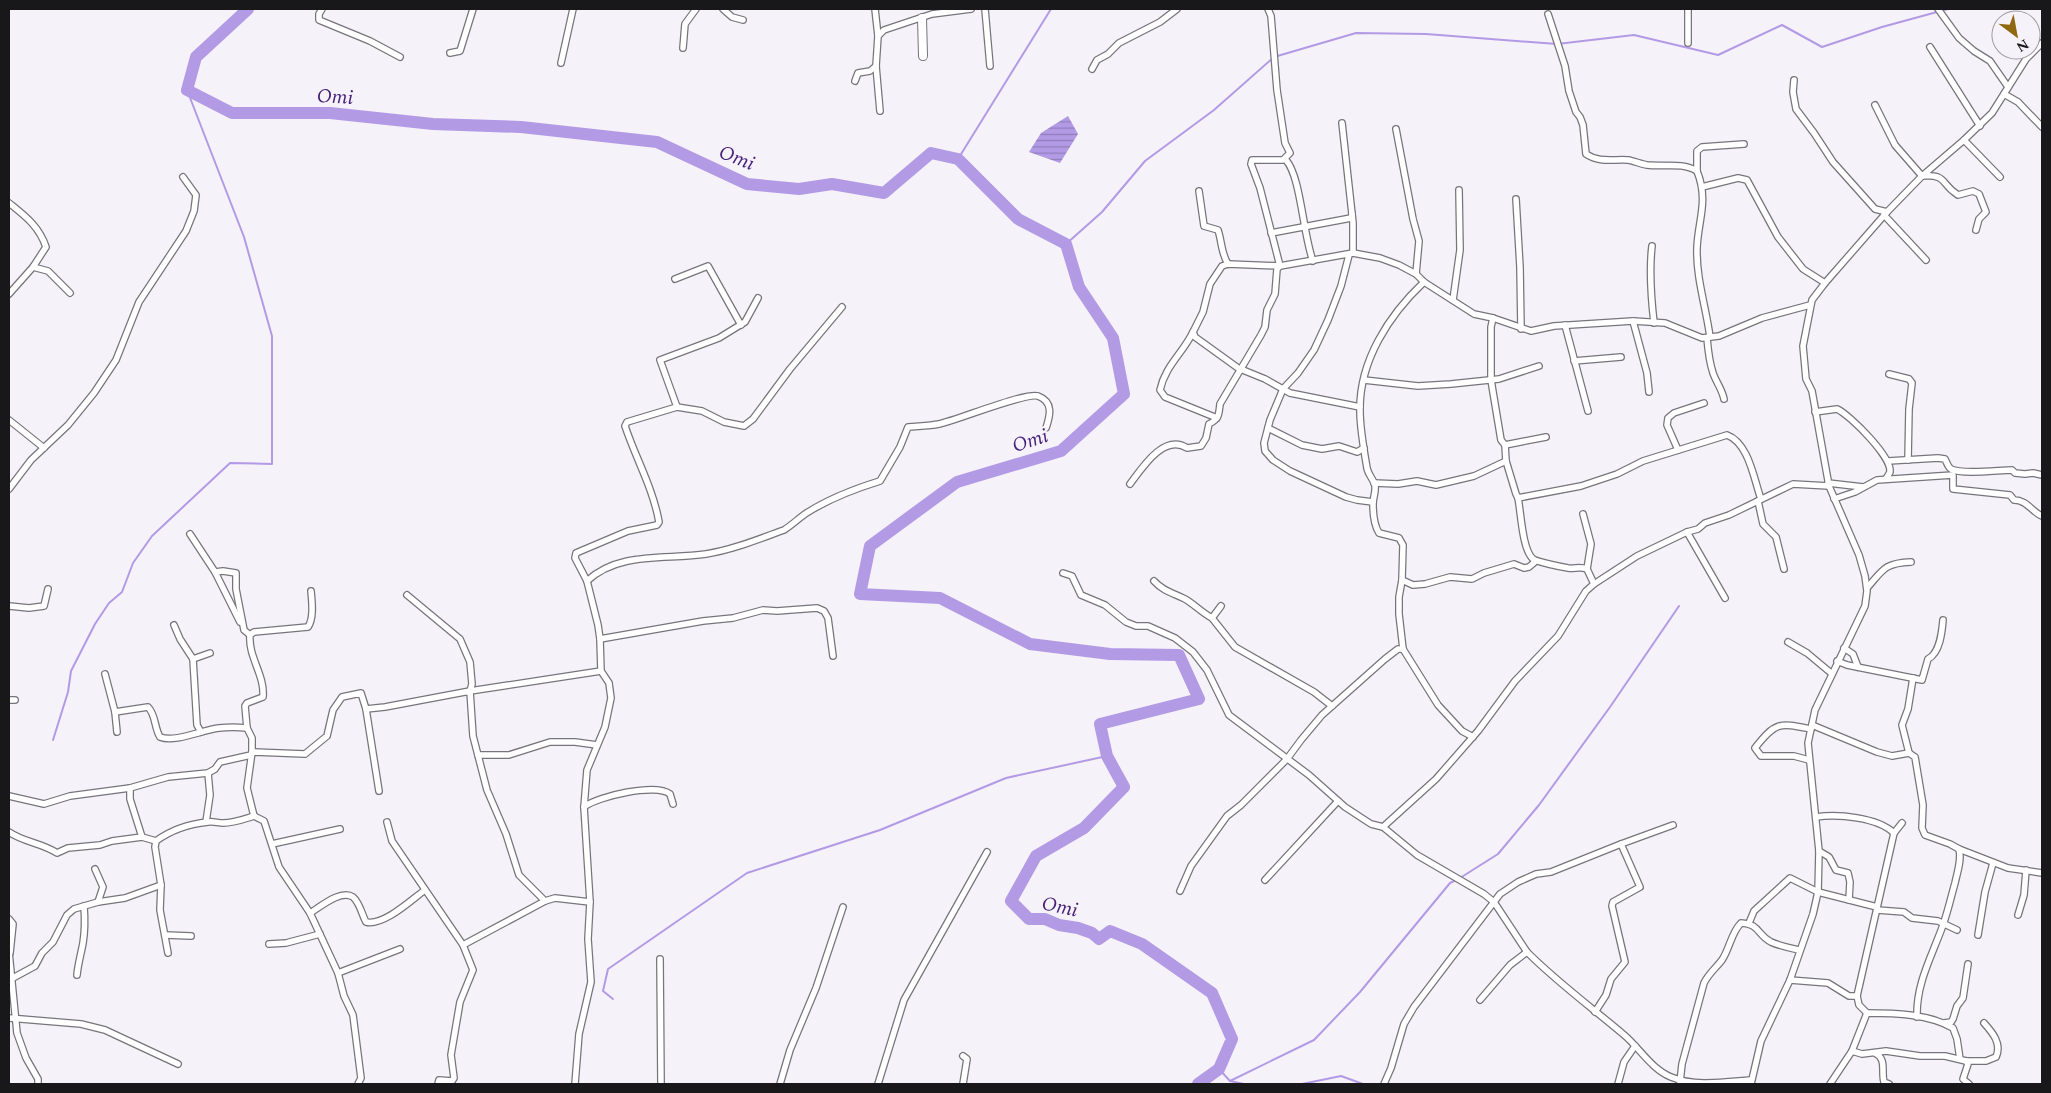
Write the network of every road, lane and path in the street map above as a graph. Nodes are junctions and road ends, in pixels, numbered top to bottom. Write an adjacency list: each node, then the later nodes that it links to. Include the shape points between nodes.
1 (322, 9): 23 (street, via 320,20)
2 (473, 9): 21 (street, via 460,51)
3 (573, 9): 24 (street)
4 (696, 9): 20 (street, via 685,24)
5 (723, 9): 15 (street, via 732,17)
6 (875, 9): 16 (street)
7 (970, 9): 14 (street)
8 (985, 9): 26 (street)
9 (1177, 9): 27 (street, via 1160,22 1119,43 1097,60)
10 (1268, 9): 40 (street, via 1285,143 1290,153)
11 (1688, 9): 17 (street)
12 (1938, 9): 30 (street, via 1952,31 1990,61)
13 (1548, 14): 41 (street, via 1565,66 1569,91 1583,125 1586,154 1593,159 1690,167)
14 (922, 18): 16 (street, via 884,30); 22 (street)
15 (743, 20)
16 (878, 36): 25 (street)
17 (1688, 43)
18 (2042, 44): 30 (street, via 2026,59)
19 (1930, 47): 35 (street)
20 (683, 48)
21 (450, 53)
22 (923, 56)
23 (400, 57)
24 (561, 63)
25 (876, 66): 29 (street, via 870,71 858,72); 33 (street)
26 (990, 66)
27 (1092, 69)
28 (1794, 80): 51 (street, via 1796,109 1833,162 1875,208)
29 (855, 81)
30 (2008, 87): 31 (street)
31 (2004, 94): 35 (street); 36 (street, via 2018,102)
32 (1875, 105): 42 (street, via 1895,145)
33 (880, 111)
34 (1342, 123): 50 (street)
35 (1980, 126): 38 (street)
36 (2042, 126)
37 (1396, 129): 62 (street, via 1419,241)
38 (1964, 140): 42 (street); 44 (street)
39 (1744, 144): 41 (street, via 1702,147 1697,151)
40 (1286, 160): 52 (street, via 1291,165); 54 (street, via 1252,160 1251,164)
41 (1697, 171): 45 (street)
42 (1922, 176): 51 (street); 53 (street, via 1936,175 1958,195 1973,191 1979,194 1986,212 1979,219)
43 (183, 177): 101 (street, via 196,195 186,231 139,302 116,360 68,425)
44 (2000, 177)
45 (1702, 187): 65 (street, via 1738,178 1747,180 1778,237 1804,269); 79 (street, via 1703,215 1697,247)
46 (1459, 190): 69 (street, via 1460,250)
47 (1199, 191): 59 (street, via 1204,226 1218,230 1222,254)
48 (1516, 199): 77 (street)
49 (9, 203): 61 (street, via 30,219 42,234 46,247)
50 (1352, 214): 52 (street, via 1351,218); 56 (street)
51 (1885, 214): 57 (street); 65 (street)
52 (1304, 228): 54 (street); 58 (street)
53 (1976, 230)
54 (1271, 233): 60 (street)
55 (1652, 246): 74 (street, via 1650,296)
56 (1351, 254): 58 (street); 62 (street, via 1380,258); 87 (street, via 1314,350)
57 (1926, 260)
58 (1313, 261): 60 (street)
59 (1228, 264): 60 (street); 78 (street, via 1222,266 1210,284)
60 (1280, 266): 83 (street, via 1277,269 1276,294 1267,310 1265,327)
61 (33, 267): 66 (street, via 48,272); 67 (street)
62 (1416, 274): 64 (street)
63 (675, 279): 75 (street, via 708,266)
64 (1424, 282): 69 (street); 85 (street, via 1386,329 1370,356)
65 (1825, 283): 70 (street)
66 (70, 293)
67 (9, 294)
68 (758, 298): 75 (street)
69 (1453, 300): 72 (street, via 1474,314)
70 (1810, 305): 79 (street); 94 (street, via 1803,346 1806,379 1812,391)
71 (842, 307): 91 (street, via 744,426 724,422 702,411)
72 (1493, 318): 77 (street); 86 (street)
73 (1633, 322): 74 (street); 76 (street); 88 (street)
74 (1654, 323): 79 (street, via 1665,323 1702,338)
75 (741, 325): 91 (street, via 719,338 660,360)
76 (1565, 325): 77 (street, via 1531,331); 81 (street)
77 (1521, 329)
78 (1194, 332): 83 (street, via 1195,337); 95 (street, via 1163,376 1160,390 1165,398)
79 (1708, 337): 89 (street, via 1708,355)
80 (1621, 357): 81 (street)
81 (1574, 361): 93 (street)
82 (1539, 366): 86 (street)
83 (1242, 369): 87 (street); 95 (street, via 1220,404)
84 (1889, 374): 104 (street, via 1909,379 1912,383)
85 (1364, 380): 86 (street, via 1418,386); 92 (street)
86 (1491, 380): 100 (street, via 1499,433)
87 (1282, 389): 92 (street, via 1303,397); 98 (street)
88 (1649, 392)
89 (1724, 399)
90 (1704, 403): 103 (street, via 1668,418 1667,425)
91 (677, 407): 128 (street, via 627,422 625,426 650,485 659,522 576,553 575,558)
92 (1360, 407): 102 (street)
93 (1588, 411)
94 (1815, 412): 106 (street, via 1837,409 1843,412 1874,442); 111 (street)
95 (1217, 418): 110 (street, via 1209,424 1201,446 1186,448 1172,443 1144,465)
96 (9, 420): 101 (street)
97 (1046, 428): 128 (street, via 1051,412 1048,404 1038,396 1023,396 938,424 908,427 880,481 848,491 804,514 784,530 707,554 658,556 625,562 606,567)
98 (1268, 428): 102 (street, via 1302,445 1322,449 1339,446 1357,452); 117 (street, via 1265,451 1284,468 1332,492)
99 (1546, 438): 100 (street)
100 (1505, 445): 105 (street)
101 (44, 448): 113 (street)
102 (1364, 448): 109 (street)
103 (1678, 450): 114 (street, via 1580,486); 116 (street, via 1727,435 1733,438 1744,452)
104 (1908, 460): 106 (street); 107 (street, via 1945,459 1953,470 1965,473 2012,470)
105 (1506, 461): 109 (street, via 1474,476 1436,484 1417,481); 114 (street)
106 (1888, 461): 108 (street, via 1890,472)
107 (2042, 475)
108 (1886, 479): 112 (street); 119 (street, via 1953,475 1953,490 2010,495)
109 (1374, 483): 117 (street, via 1376,494)
110 (1130, 484)
111 (1828, 484): 112 (street); 115 (street); 116 (street, via 1793,484)
112 (1866, 487): 115 (street)
113 (9, 489)
114 (1518, 498): 122 (street, via 1526,542 1531,557)
115 (1834, 499): 132 (street, via 1859,556)
116 (1760, 500): 120 (street); 125 (street, via 1763,524 1778,541)
117 (1373, 502): 129 (street, via 1375,527 1379,533 1399,538 1403,545)
118 (1584, 514): 124 (street, via 1591,544)
119 (2042, 516)
120 (1687, 532): 131 (street, via 1637,556); 136 (street)
121 (190, 534): 126 (street)
122 (1536, 561): 124 (street); 129 (street, via 1529,567 1514,564 1472,579 1450,576 1425,584)
123 (1910, 562): 132 (street, via 1885,567)
124 (1587, 569): 131 (street)
125 (1784, 570)
126 (215, 572): 142 (street); 142 (street, via 222,570 236,574)
127 (1063, 572): 170 (street, via 1072,576 1081,595 1105,605 1126,622 1163,631 1193,652 1207,670 1229,715)
128 (587, 580): 144 (street)
129 (1402, 580): 147 (street, via 1399,614)
130 (1154, 581): 139 (street)
131 (1594, 584): 165 (street, via 1586,591 1558,636 1515,681)
132 (1867, 588): 146 (street, via 1865,606)
133 (48, 589): 137 (street, via 44,606)
134 (311, 591): 143 (street, via 308,627)
135 (407, 595): 157 (street, via 460,638 470,662)
136 (1725, 598)
137 (9, 606)
138 (1220, 606): 139 (street)
139 (1212, 618): 158 (street, via 1235,647 1314,692)
140 (1943, 620): 156 (street, via 1938,648 1928,659 1922,680)
141 (174, 625): 150 (street)
142 (244, 630): 143 (street)
143 (250, 635): 162 (street, via 251,650 264,692 263,697 244,706)
144 (600, 639): 149 (street, via 733,618 763,610 817,608 828,618); 153 (street)
145 (1788, 642): 154 (street)
146 (1844, 648): 151 (street); 152 (street, via 1853,654)
147 (1403, 649): 158 (street, via 1385,659); 165 (street, via 1438,705)
148 (210, 653): 150 (street)
149 (833, 656)
150 (193, 659): 164 (street, via 197,725)
151 (1837, 661): 152 (street); 154 (street)
152 (1858, 667): 156 (street)
153 (601, 671): 157 (street); 166 (street, via 609,683 611,698 605,727)
154 (1832, 673): 161 (street, via 1815,710)
155 (105, 674): 160 (street)
156 (1913, 678): 167 (street, via 1902,725)
157 (470, 691): 159 (street); 169 (street, via 473,736)
158 (1332, 706): 170 (street)
159 (366, 709): 168 (street, via 362,694 342,697 333,710 327,736 305,754); 174 (street)
160 (115, 712): 163 (street); 164 (street, via 148,707 163,739)
161 (1812, 727): 167 (street, via 1877,752 1892,756); 171 (street, via 1808,743); 171 (street, via 1777,725 1755,748 1761,756 1794,756)
162 (246, 728): 164 (street); 168 (street, via 252,738)
163 (117, 732)
164 (201, 732)
165 (1472, 737): 185 (street, via 1436,779)
166 (597, 745): 169 (street, via 550,742 509,755); 178 (street, via 587,770)
167 (1909, 753): 193 (street, via 1916,757 1925,835)
168 (252, 754): 172 (street, via 220,762); 179 (street, via 247,788)
169 (478, 755): 206 (street, via 487,790 519,875)
170 (1287, 759): 176 (street); 203 (street, via 1227,816 1191,866)
171 (1809, 760): 180 (street)
172 (208, 772): 173 (street, via 168,777); 181 (street, via 210,795)
173 (130, 788): 175 (street, via 70,796 44,804); 189 (street, via 130,799)
174 (379, 790)
175 (9, 796)
176 (1338, 801): 185 (street, via 1371,824); 200 (street)
177 (673, 804): 178 (street, via 665,790 652,789 592,801)
178 (584, 807): 208 (street)
179 (254, 816): 181 (street, via 236,821); 191 (street, via 264,821)
180 (1816, 817): 188 (street, via 1832,815 1880,823); 194 (street)
181 (206, 822): 190 (street, via 172,831)
182 (387, 822): 202 (street, via 392,841)
183 (1902, 823): 188 (street)
184 (1673, 825): 192 (street)
185 (1383, 827): 209 (street, via 1417,855)
186 (340, 829): 191 (street)
187 (9, 832): 189 (street, via 57,853 68,848)
188 (1894, 833): 212 (street)
189 (142, 837): 190 (street)
190 (156, 841): 201 (street)
191 (272, 844): 213 (street, via 279,867)
192 (1621, 844): 209 (street, via 1518,882); 238 (street, via 1640,887 1613,902 1625,962 1611,979)
193 (1959, 849): 196 (street); 217 (street, via 1958,872)
194 (1820, 851): 204 (street); 205 (street, via 1829,856 1836,870 1848,873)
195 (987, 852): 258 (street, via 904,1000)
196 (1993, 863): 198 (street); 221 (street)
197 (95, 869): 207 (street, via 104,887)
198 (2026, 870): 199 (street); 214 (street, via 2024,896)
199 (2042, 873)
200 (1265, 880)
201 (161, 886): 207 (street, via 125,898); 219 (street, via 160,910)
202 (425, 890): 213 (street, via 393,914 371,923 366,922 352,897 345,895); 224 (street)
203 (1180, 891)
204 (1818, 892): 205 (street); 216 (street, via 1790,878 1754,911); 226 (street)
205 (1849, 900): 212 (street)
206 (546, 901): 208 (street, via 555,898); 224 (street)
207 (98, 902): 210 (street)
208 (590, 902): 255 (street, via 590,982 579,1034)
209 (1494, 902): 228 (street); 260 (street, via 1414,1007 1404,1024)
210 (84, 906): 233 (street, via 83,946); 235 (street, via 67,915 54,942 42,953 35,966)
211 (842, 907): 257 (street)
212 (1877, 909): 217 (street, via 1904,912 1912,918); 236 (street)
213 (310, 913): 220 (street)
214 (2018, 915)
215 (9, 919): 227 (street, via 13,924)
216 (1749, 923): 226 (street, via 1770,942); 250 (street, via 1741,923 1737,927 1726,953 1704,983)
217 (1943, 924): 218 (street); 240 (street, via 1920,985)
218 (1957, 930)
219 (165, 934): 222 (street); 229 (street)
220 (320, 934): 223 (street); 232 (street)
221 (1978, 935)
222 (191, 936)
223 (269, 944)
224 (462, 945): 254 (street, via 473,970 460,1002 451,1055 454,1078 452,1081 440,1080)
225 (400, 949): 232 (street)
226 (1799, 950): 234 (street)
227 (9, 952): 235 (street)
228 (1527, 952): 237 (street, via 1510,964); 238 (street)
229 (168, 953)
230 (660, 959): 256 (street)
231 (1968, 964): 242 (street, via 1963,998 1951,1022)
232 (338, 973): 253 (street, via 353,1015 361,1078)
233 (77, 975)
234 (1790, 980): 236 (street, via 1828,983 1849,996); 251 (street, via 1760,1041)
235 (10, 981): 241 (street)
236 (1858, 996): 239 (street)
237 (1480, 1000)
238 (1595, 1012): 244 (street)
239 (1867, 1013): 240 (street); 245 (street)
240 (1917, 1017): 242 (street)
241 (12, 1018): 249 (street, via 81,1024 105,1030); 252 (street)
242 (1944, 1023): 248 (street, via 1953,1028)
243 (1984, 1023): 248 (street, via 1996,1037 1998,1056 1986,1061)
244 (1635, 1046): 250 (street, via 1659,1071); 261 (street, via 1624,1062)
245 (1852, 1051): 246 (street); 262 (street)
246 (1875, 1053): 248 (street, via 1886,1051); 263 (street, via 1883,1062 1882,1078)
247 (963, 1056): 259 (street, via 967,1060 967,1068)
248 (1963, 1060): 264 (street, via 1968,1064 1963,1079)
249 (178, 1064)
250 (1680, 1082): 251 (street)
251 (1750, 1082)
252 (38, 1084)
253 (358, 1084)
254 (438, 1084)
255 (575, 1084)
256 (661, 1084)
257 (780, 1084)
258 (878, 1084)
259 (963, 1084)
260 (1384, 1084)
261 (1618, 1084)
262 (1830, 1084)
263 (1889, 1084)
264 (1969, 1084)

